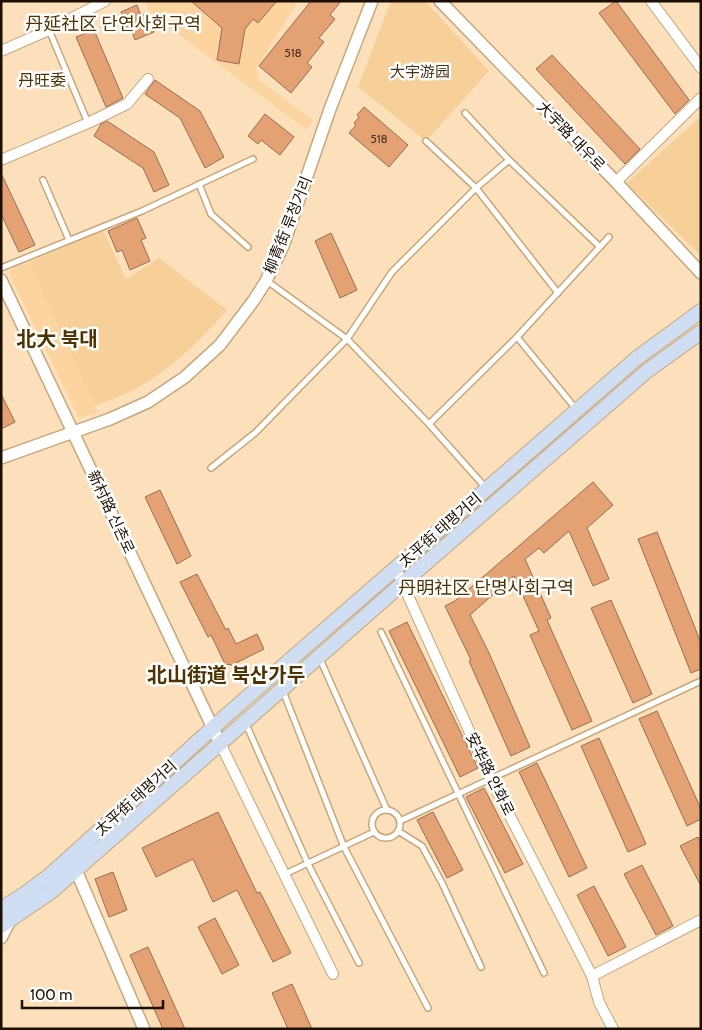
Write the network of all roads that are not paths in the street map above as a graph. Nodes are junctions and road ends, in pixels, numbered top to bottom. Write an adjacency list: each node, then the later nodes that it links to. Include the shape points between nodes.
1 (105, 1): 5 (street)
2 (372, 1): 27 (street, 柳青街 류청거리, via 330,109 283,246)
3 (440, 1): 17 (street, 大宇路 대우로)
4 (651, 1): 7 (street)
5 (49, 30): 6 (street); 11 (lane)
6 (1, 51)
7 (701, 68)
8 (148, 79): 11 (street, via 127,104)
9 (701, 98): 17 (street)
10 (465, 113): 15 (lane)
11 (88, 123): 14 (street)
12 (426, 141): 19 (lane)
13 (253, 159): 18 (lane)
14 (1, 160)
15 (509, 160): 19 (lane); 22 (lane)
16 (43, 180): 21 (lane)
17 (616, 182): 25 (street, 大宇路 대우로)
18 (199, 184): 21 (lane); 23 (lane, via 211,214)
19 (476, 188): 28 (lane); 32 (lane, via 392,272)
20 (609, 237): 22 (lane)
21 (69, 240): 24 (lane)
22 (600, 247): 28 (lane)
23 (248, 248)
24 (1, 268)
25 (701, 273)
26 (1, 280): 35 (street, 新村路 신촌로)
27 (266, 281): 32 (lane); 35 (street, 柳青街 류청거리, via 220,344 185,377 148,402)
28 (558, 293): 31 (lane)
29 (701, 311): 33 (main road, 太平街 태평거리, via 646,350)
30 (701, 332): 40 (main road, 太平街 태평거리, via 647,371)
31 (517, 337): 33 (lane); 34 (lane)
32 (347, 338): 34 (lane); 37 (lane, via 255,433)
33 (578, 411): 38 (main road, 太平街 태평거리)
34 (429, 424): 38 (lane)
35 (73, 432): 36 (street, 柳青街 류청거리); 46 (street, 新村路 신촌로)
36 (1, 458)
37 (211, 468)
38 (487, 490): 39 (main road, 太平街 태평거리)
39 (396, 569): 40 (street, 安华路 안화로); 46 (main road, 太平街 태평거리)
40 (403, 583): 42 (main road, 太平街 태평거리); 48 (street, 安华路 안화로)
41 (381, 632): 49 (lane)
42 (318, 657): 44 (main road, 太平街 태평거리); 50 (lane)
43 (701, 681): 48 (lane)
44 (282, 688): 45 (main road, 太平街 태평거리); 54 (lane)
45 (245, 722): 47 (main road, 太平街 태평거리); 56 (lane)
46 (214, 728): 47 (street, 新村路 신촌로); 55 (main road, 太平街 태평거리)
47 (220, 743): 55 (main road, 太平街 태평거리); 57 (street)
48 (490, 777): 49 (lane); 67 (street, 安华路 안화로)
49 (456, 793): 51 (lane); 65 (lane)
50 (387, 810): 51 (lane, via 395,813); 53 (lane, via 375,815 371,824)
51 (400, 821): 52 (lane)
52 (398, 831): 53 (lane, via 386,839); 64 (lane, via 422,846)
53 (374, 832): 54 (lane)
54 (344, 847): 56 (lane); 68 (lane)
55 (73, 864): 58 (main road, 太平街 태평거리); 61 (main road, 太平街 태평거리, via 42,899); 69 (street)
56 (308, 864): 57 (lane); 63 (lane)
57 (285, 874): 66 (street)
58 (23, 895): 59 (main road, 太平街 태평거리); 61 (street)
59 (1, 908)
60 (701, 920): 67 (street)
61 (6, 924): 62 (street)
62 (1, 938)
63 (359, 963)
64 (481, 967)
65 (544, 973)
66 (333, 974)
67 (592, 976): 70 (street, 安华路 안화로, via 599,1002)
68 (428, 1008)
69 (144, 1029)
70 (613, 1029)

